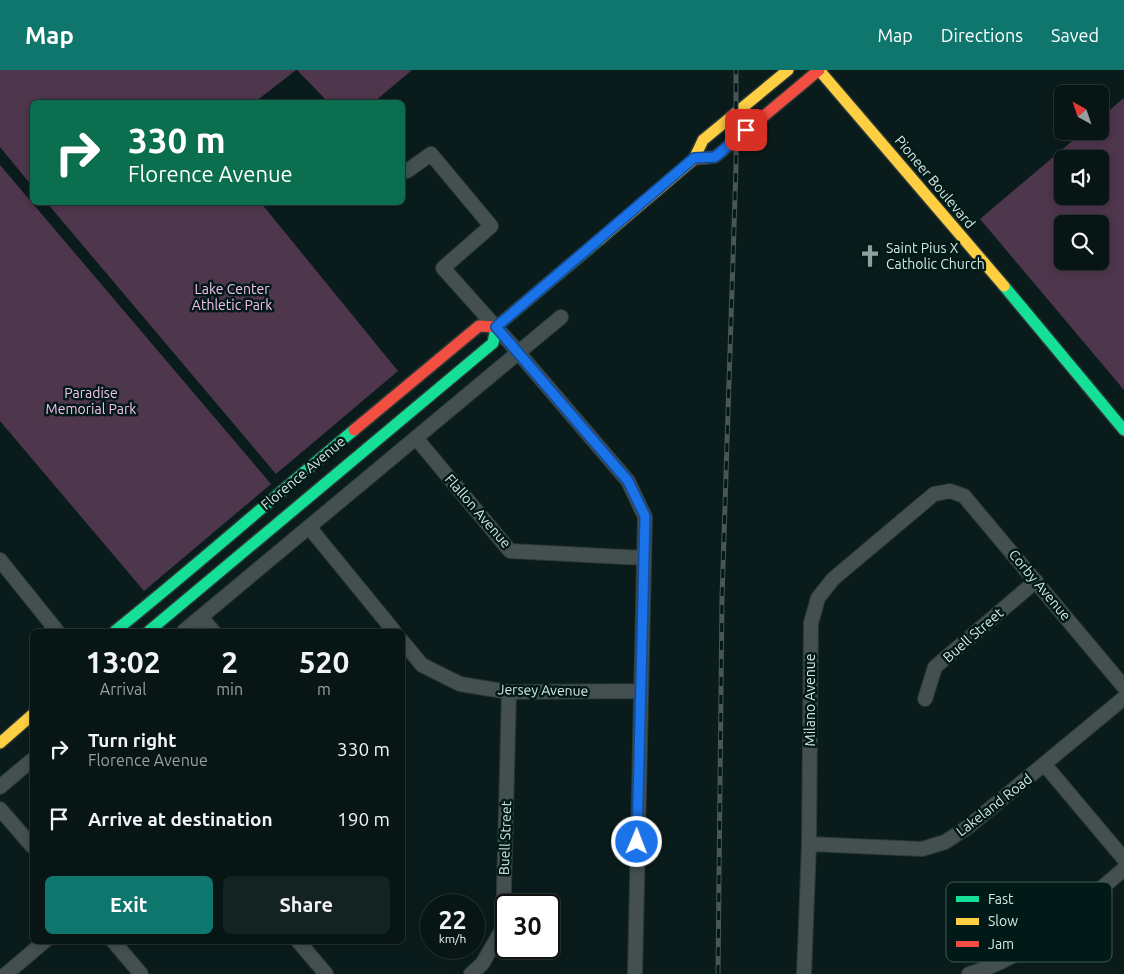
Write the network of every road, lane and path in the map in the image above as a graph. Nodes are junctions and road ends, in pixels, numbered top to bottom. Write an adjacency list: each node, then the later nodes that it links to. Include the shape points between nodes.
1 (788, 70): 3 (main road, Florence Avenue, via 703,140)
2 (819, 70): 3 (main road, via 715,157); 8 (main road, Pioneer Boulevard)
3 (694, 158): 6 (main road, Florence Avenue)
4 (407, 172): 6 (street, via 430,154 491,226 443,268)
5 (562, 317): 7 (street)
6 (496, 327): 7 (street); 17 (main road, Florence Avenue, via 479,326); 18 (main road, Florence Avenue, via 493,343)
7 (518, 352): 9 (street); 12 (street, via 628,481 645,516)
8 (1124, 430)
9 (416, 438): 11 (street); 12 (street, Flallon Avenue, via 510,551)
10 (950, 491): 14 (street, Corby Avenue, via 964,496); 35 (street, Milano Avenue, via 934,494 833,579 818,598 811,624)
11 (309, 527): 15 (street); 21 (street)
12 (644, 558): 24 (street)
13 (0, 560): 16 (street)
14 (1036, 581): 23 (street, Corby Avenue); 27 (street, Buell Street, via 935,667)
15 (201, 618): 19 (street); 20 (street)
16 (55, 629)
17 (118, 629)
18 (151, 629)
19 (187, 629)
20 (210, 629)
21 (392, 629)
22 (405, 645): 25 (street, Jersey Avenue, via 422,665 460,684)
23 (1124, 687)
24 (640, 691): 25 (street, Jersey Avenue); 47 (street)
25 (509, 692): 46 (street, Buell Street, via 503,928 482,964)
26 (1124, 698): 31 (street, Lakeland Road)
27 (925, 699)
28 (30, 717): 29 (main road)
29 (0, 743)
30 (30, 762): 32 (street)
31 (1045, 764): 35 (street, Lakeland Road, via 968,828 945,842 922,849); 36 (street)
32 (0, 787)
33 (0, 809): 34 (street)
34 (30, 844)
35 (809, 844): 48 (street, Milano Avenue)
36 (1124, 859)
37 (1124, 870): 38 (street)
38 (1110, 882)
39 (41, 944): 43 (street)
40 (115, 944): 44 (street)
41 (304, 944): 45 (street)
42 (1000, 962): 49 (street)
43 (6, 974)
44 (140, 974)
45 (326, 974)
46 (471, 974)
47 (635, 974)
48 (804, 974)
49 (969, 974)

